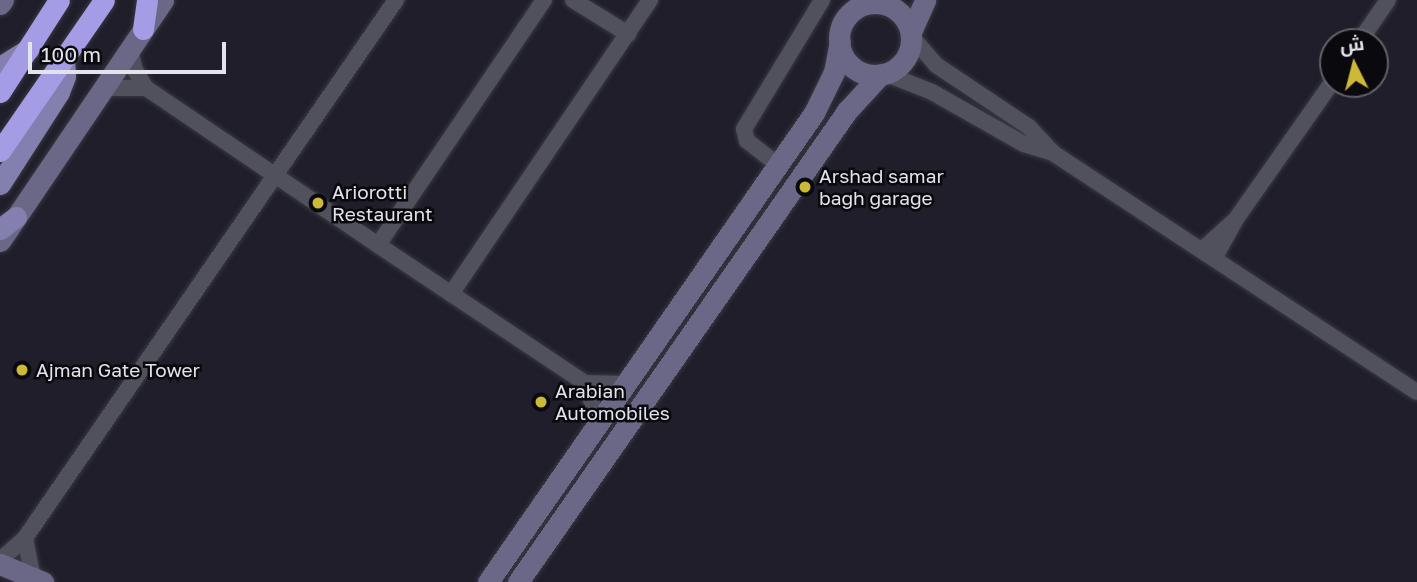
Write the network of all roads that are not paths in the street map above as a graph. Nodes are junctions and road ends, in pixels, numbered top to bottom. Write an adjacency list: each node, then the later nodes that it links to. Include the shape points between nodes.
1 (59, 0): 18 (highway)
2 (104, 0): 20 (highway)
3 (146, 0): 14 (highway)
4 (163, 0): 14 (main road)
5 (396, 0): 30 (street)
6 (544, 0): 34 (street)
7 (573, 0): 15 (street)
8 (650, 0): 15 (street)
9 (822, 0): 29 (street, via 744,129 747,141)
10 (925, 0): 16 (main road)
11 (1388, 0): 13 (street)
12 (877, 1): 16 (main road, via 898,11); 17 (main road, via 846,18)
13 (1369, 28)
14 (144, 29): 19 (main road)
15 (628, 34): 36 (street)
16 (911, 34): 22 (main road, via 902,62); 28 (street, via 936,65 1029,127)
17 (840, 42): 22 (main road, via 845,58 857,69); 29 (main road, via 822,100)
18 (29, 49): 21 (main road); 25 (highway)
19 (130, 50): 23 (main road); 24 (street)
20 (64, 58): 27 (highway); 31 (main road, via 65,76 59,92)
21 (0, 67)
22 (882, 74): 28 (street, via 932,92 1024,144); 44 (main road, via 847,111)
23 (104, 88): 24 (street); 32 (main road)
24 (146, 88): 30 (street)
25 (0, 92)
26 (1321, 98): 35 (street)
27 (0, 150)
28 (1053, 153): 35 (street)
29 (778, 165): 38 (main road)
30 (276, 176): 34 (street); 42 (street)
31 (0, 184)
32 (8, 223): 33 (main road)
33 (0, 241)
34 (378, 245): 36 (street)
35 (1209, 253): 39 (street)
36 (451, 294): 37 (street)
37 (585, 383): 38 (street); 40 (street)
38 (626, 384): 40 (main road)
39 (1417, 392)
40 (598, 423): 41 (main road)
41 (536, 513): 44 (main road, via 534,527 518,551); 46 (main road)
42 (25, 538): 43 (street); 45 (street)
43 (0, 562): 45 (main road)
44 (522, 576)
45 (38, 580)
46 (488, 582)

